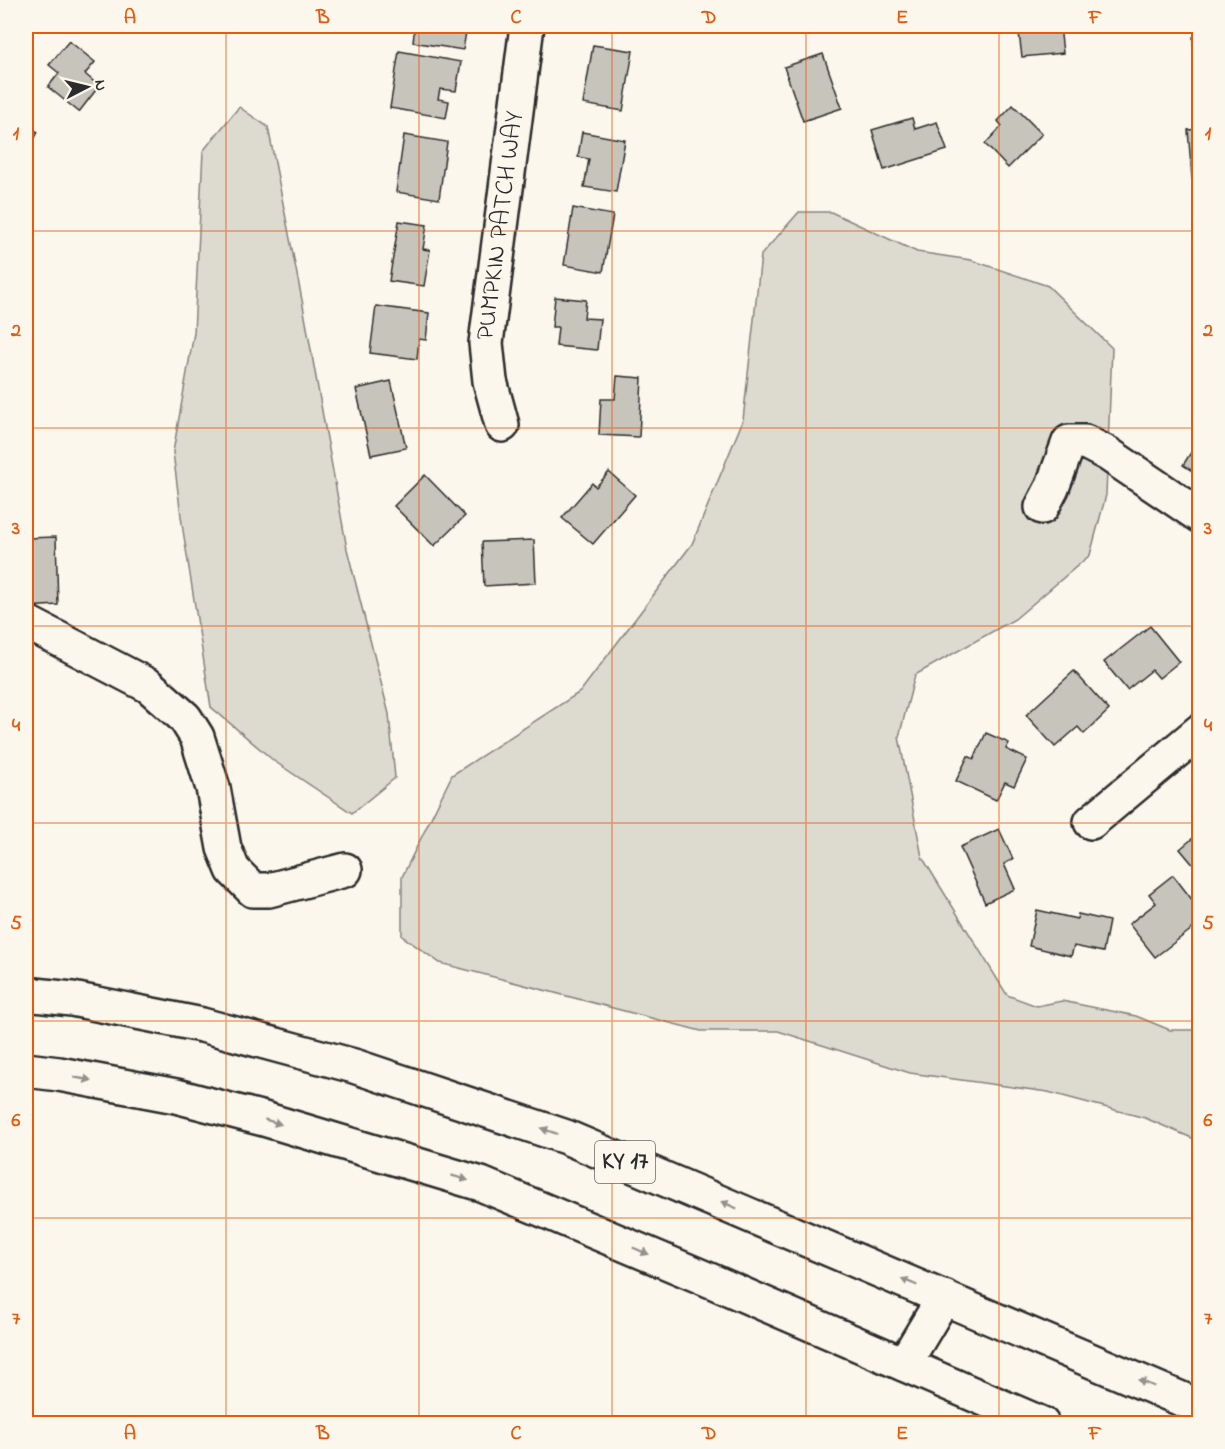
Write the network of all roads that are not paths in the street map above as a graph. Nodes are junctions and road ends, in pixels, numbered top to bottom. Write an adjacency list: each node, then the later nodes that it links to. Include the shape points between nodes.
1 (527, 26): 2 (main road, PUMPKIN PATCH WAY, via 486,343 490,381)
2 (502, 425)
3 (1042, 507): 4 (main road, via 1069,442 1085,441)
4 (1200, 516)
5 (26, 622): 8 (main road, via 149,686 185,718 196,737 213,788 224,848 233,870 252,890 268,890)
6 (1200, 731): 7 (main road)
7 (1091, 822)
8 (345, 870)
9 (26, 994): 11 (main road, KY 17, one-way to 9, via 566,1137 354,1066 202,1025 72,999)
10 (26, 1070): 12 (main road, one-way to 12, via 176,1096 481,1184)
11 (944, 1297): 12 (main road); 13 (main road, KY 17, one-way to 11)
12 (904, 1364): 14 (main road)
13 (1200, 1407)
14 (1042, 1424)

